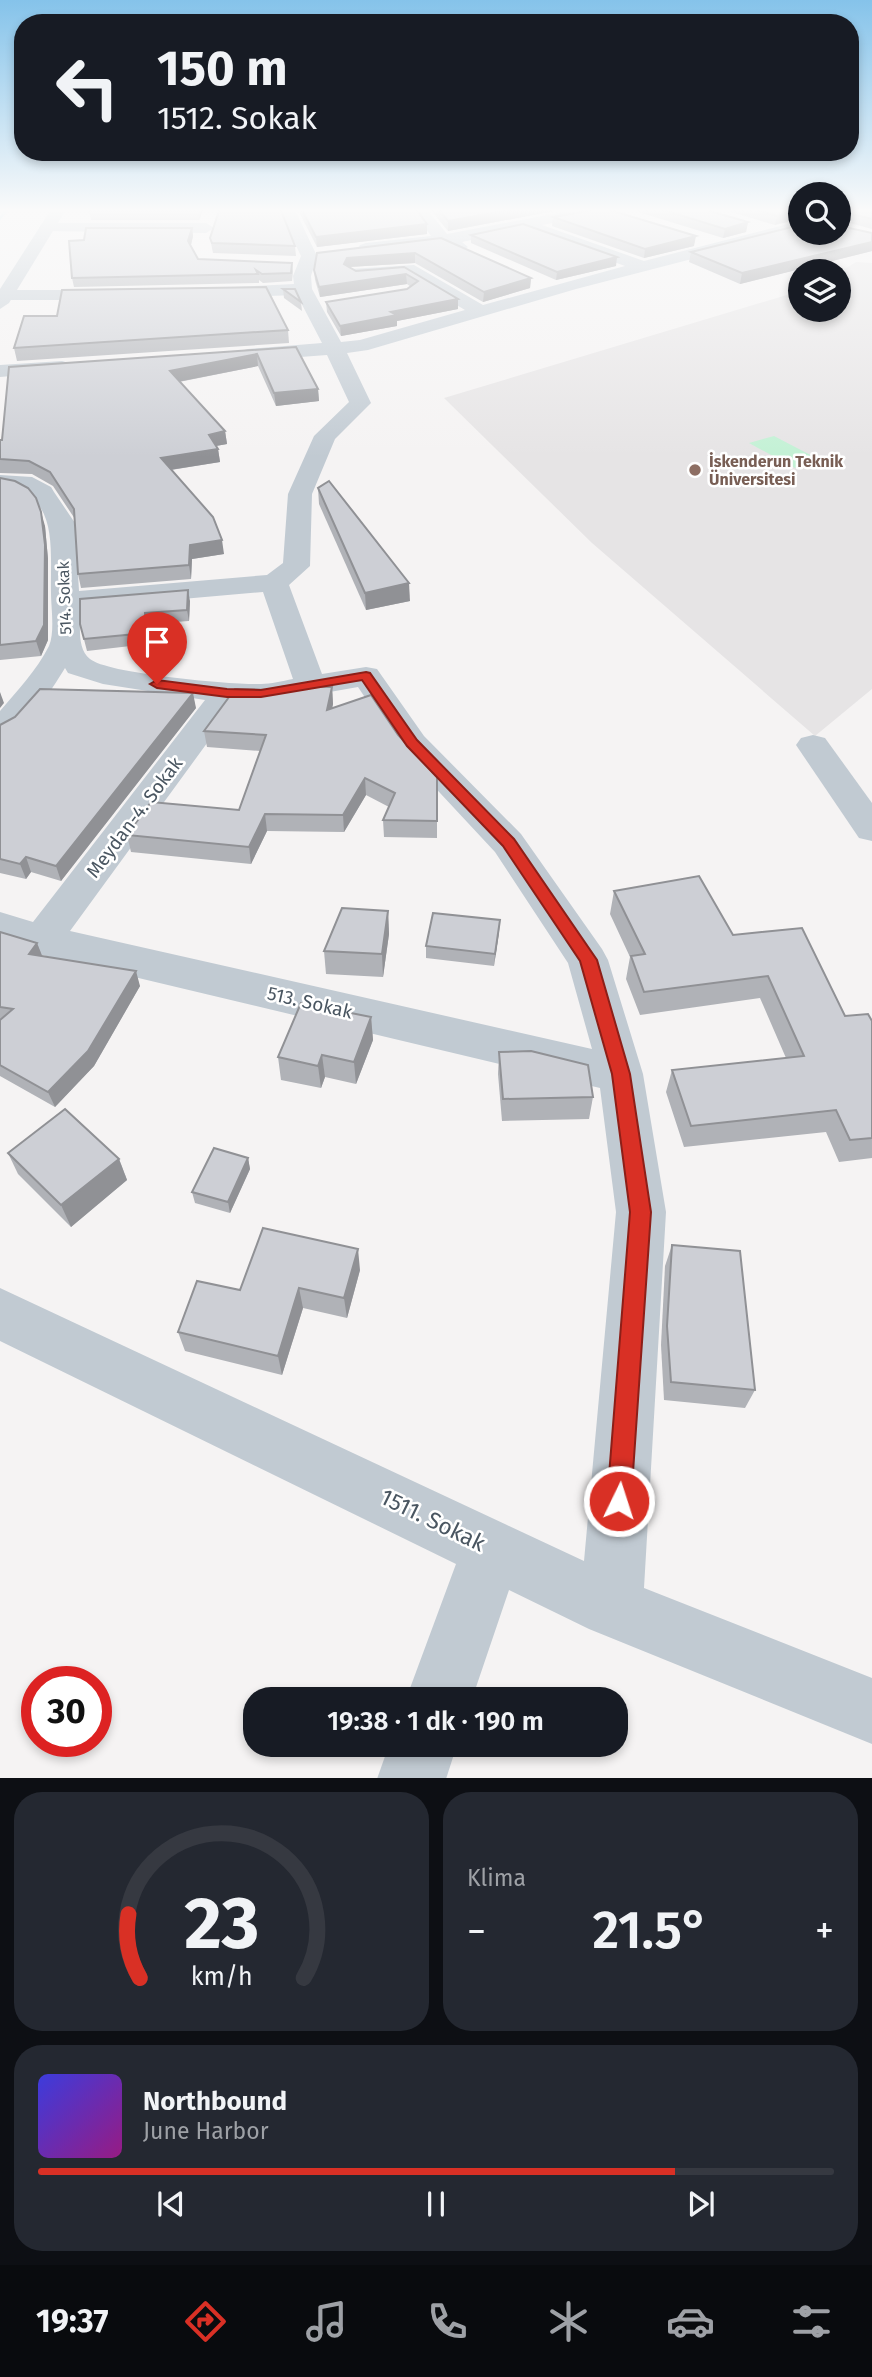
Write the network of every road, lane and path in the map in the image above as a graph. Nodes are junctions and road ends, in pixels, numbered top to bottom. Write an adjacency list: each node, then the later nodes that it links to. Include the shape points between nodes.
1 (215, 291): 5 (street)
2 (314, 291): 9 (street)
3 (447, 291): 8 (street)
4 (547, 291): 8 (street)
5 (195, 294)
6 (128, 295): 7 (street)
7 (2, 299)
8 (481, 311): 9 (street, via 361,346)
9 (333, 349): 10 (street); 14 (street, via 360,403 325,436 300,494 296,566)
10 (236, 356)
11 (83, 366): 12 (street)
12 (0, 371)
13 (0, 482): 15 (street, 514. Sokak, via 23,482 42,492 62,523)
14 (274, 583): 15 (street); 17 (street)
15 (64, 601): 16 (street, 514. Sokak)
16 (65, 645): 18 (street, via 79,666 103,675); 19 (street, 514. Sokak)
17 (310, 686): 18 (street, via 261,694); 24 (street, via 366,676 412,743 508,843 588,960)
18 (227, 693): 23 (street, Meydan-4. Sokak)
19 (0, 731)
20 (813, 745): 21 (street)
21 (872, 829)
22 (0, 927): 23 (street, 513. Sokak)
23 (42, 940): 24 (street, 513. Sokak)
24 (621, 1074): 27 (street, via 641,1212)
25 (0, 1314): 26 (street, 1511. Sokak)
26 (492, 1549): 27 (street, 1511. Sokak); 28 (street)
27 (611, 1607): 29 (street, 1511. Sokak)
28 (443, 1687)
29 (872, 1711)
30 (419, 1757): 31 (street)
31 (411, 1778)

